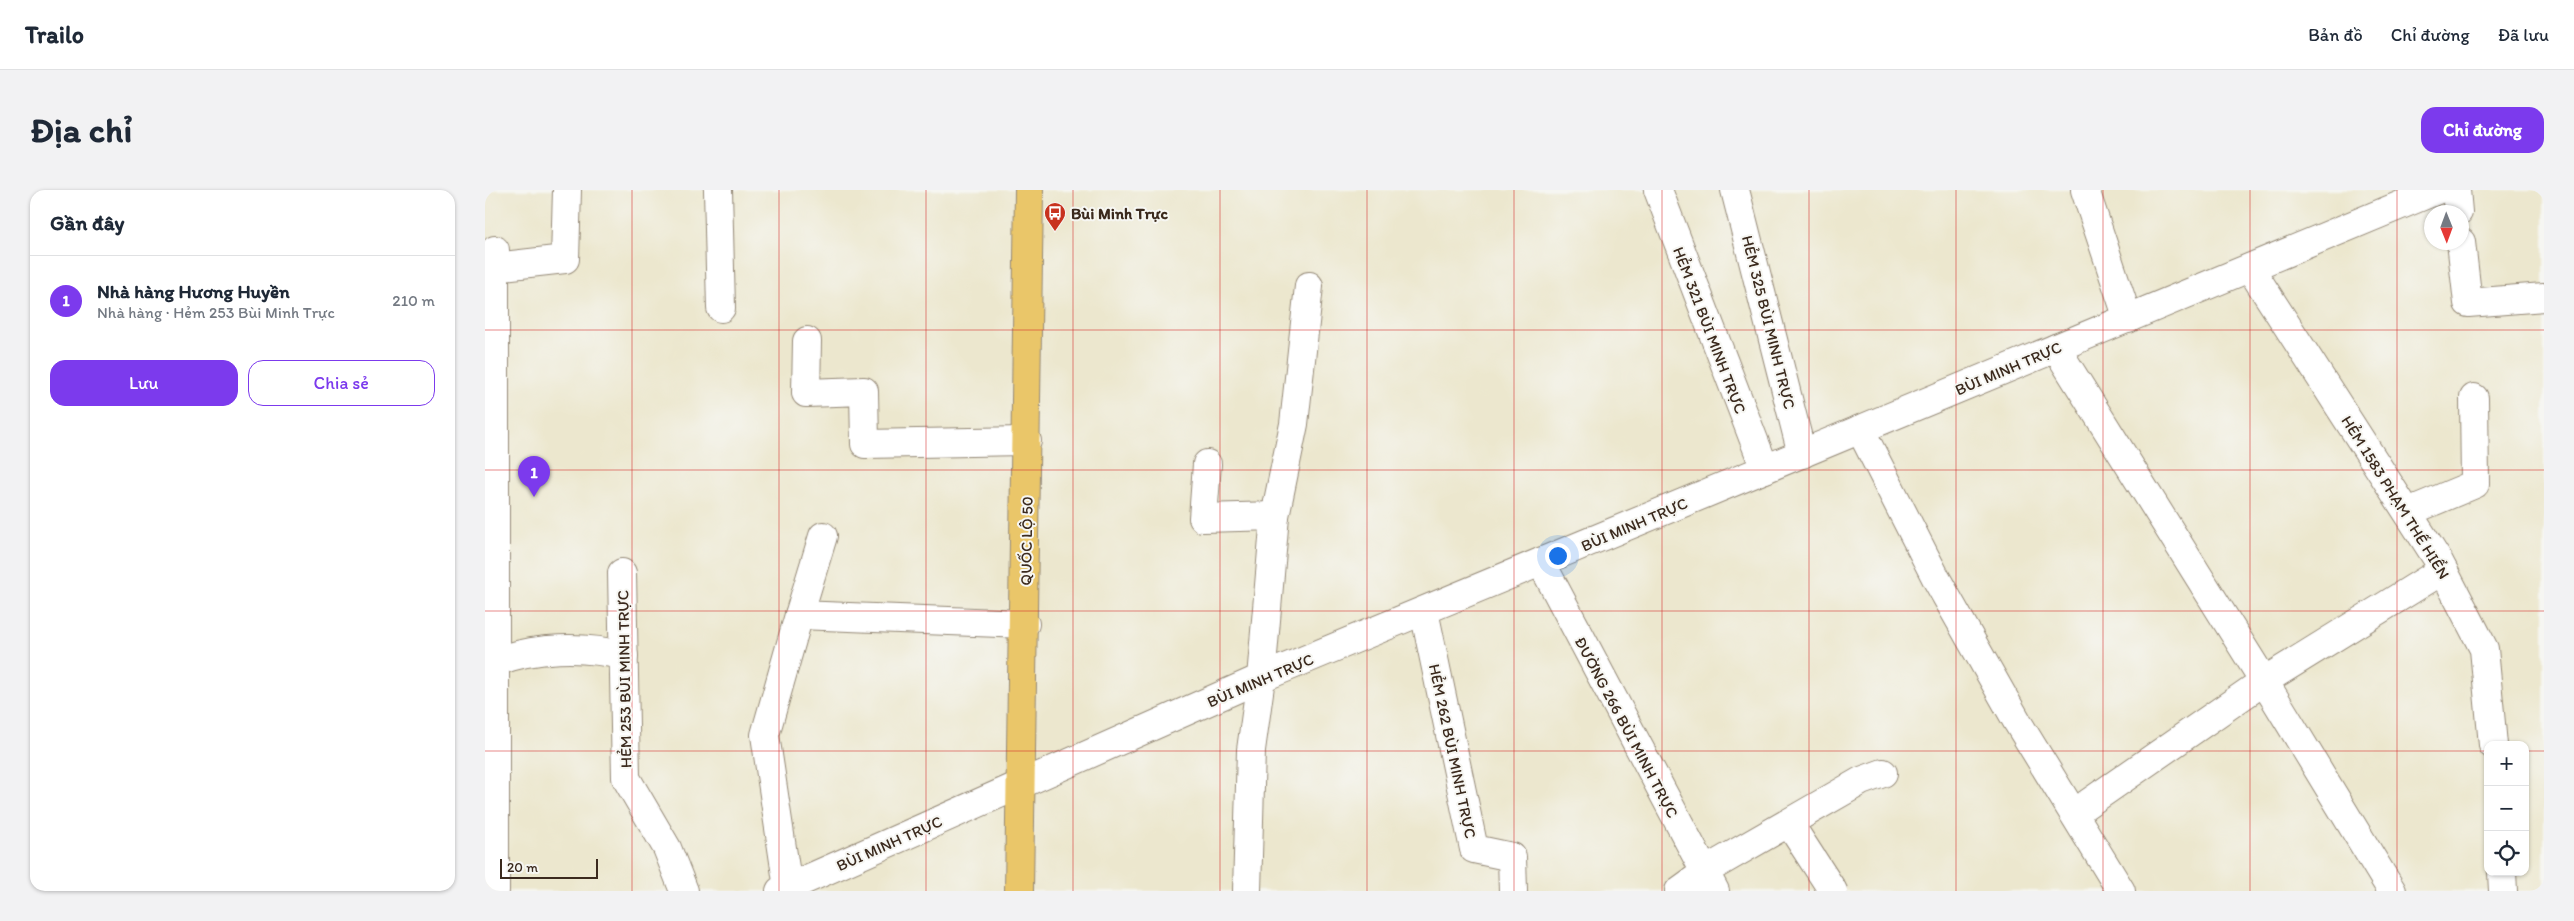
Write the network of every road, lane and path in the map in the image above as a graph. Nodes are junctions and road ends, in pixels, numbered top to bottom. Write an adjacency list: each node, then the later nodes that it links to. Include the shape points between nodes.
1 (567, 190): 34 (street, via 565,259 495,258)
2 (718, 190): 14 (street)
3 (1029, 190): 20 (main road, QUỐC LỘ 50)
4 (1658, 190): 23 (street, HẺM 321 BÙI MINH TRỰC)
5 (1735, 190): 21 (street, HẺM 325 BÙI MINH TRỰC)
6 (2085, 190): 15 (street)
7 (2437, 190): 11 (street, BÙI MINH TRỰC)
8 (2456, 190): 9 (street)
9 (2457, 205)
10 (2462, 250): 13 (street, via 2467,304)
11 (2250, 268): 15 (street, BÙI MINH TRỰC); 24 (street, HẺM 1583 PHẠM THẾ HIỂN)
12 (1309, 286): 25 (street, via 1294,424)
13 (2544, 297)
14 (721, 308)
15 (2128, 319): 17 (street, BÙI MINH TRỰC)
16 (807, 341): 20 (street, via 806,393 864,391 865,444)
17 (2056, 348): 19 (street, BÙI MINH TRỰC); 36 (street)
18 (2474, 398): 24 (street, via 2475,484)
19 (1860, 430): 21 (street, BÙI MINH TRỰC); 41 (street, via 1937,580)
20 (1027, 441): 32 (main road, QUỐC LỘ 50)
21 (1802, 454): 23 (street, BÙI MINH TRỰC)
22 (1207, 464): 25 (street, via 1203,518)
23 (1765, 469): 27 (street, BÙI MINH TRỰC)
24 (2408, 512): 28 (street, HẺM 1583 PHẠM THẾ HIỂN)
25 (1275, 516): 35 (street)
26 (823, 536): 31 (street)
27 (1541, 562): 30 (street, BÙI MINH TRỰC); 44 (street, ĐƯỜNG 266 BÙI MINH TRỰC)
28 (2443, 570): 36 (street); 38 (street, HẺM 1583 PHẠM THẾ HIỂN, via 2484,649)
29 (622, 573): 33 (street, HẺM 253 BÙI MINH TRỰC)
30 (1424, 611): 35 (street, BÙI MINH TRỰC); 50 (street, HẺM 262 BÙI MINH TRỰC, via 1474,849 1512,857)
31 (799, 614): 32 (street); 45 (street, via 765,735)
32 (1025, 624): 40 (main road, QUỐC LỘ 50)
33 (624, 656): 34 (street, via 600,649 568,649 526,653); 47 (street, HẺM 253 BÙI MINH TRỰC, via 627,778 667,848)
34 (495, 662): 37 (street)
35 (1261, 678): 40 (street, BÙI MINH TRỰC); 49 (street, via 1251,750)
36 (2264, 681): 41 (street); 54 (street)
37 (490, 704): 46 (street)
38 (2493, 741)
39 (1883, 773): 42 (street)
40 (1019, 785): 45 (street, BÙI MINH TRỰC); 48 (main road, QUỐC LỘ 50)
41 (2074, 813): 53 (street)
42 (1789, 823): 44 (street, via 1715,865); 52 (street)
43 (2502, 876): 55 (street)
44 (1710, 883): 51 (street)
45 (784, 889)
46 (495, 891)
47 (684, 891)
48 (1019, 891)
49 (1247, 891)
50 (1513, 891)
51 (1679, 891)
52 (1833, 891)
53 (2121, 891)
54 (2392, 891)
55 (2503, 891)

